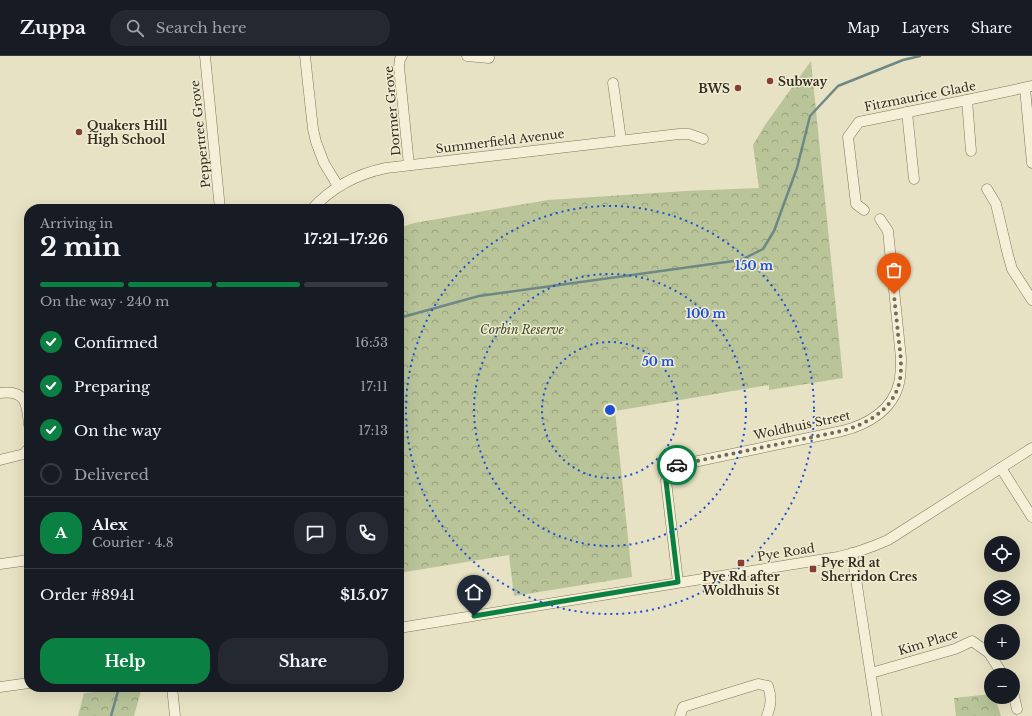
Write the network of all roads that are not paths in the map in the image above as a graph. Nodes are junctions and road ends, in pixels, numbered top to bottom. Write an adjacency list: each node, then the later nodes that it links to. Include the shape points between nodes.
1 (205, 56): 18 (street, Peppertree Grove)
2 (306, 56): 16 (street, via 316,142 324,163)
3 (402, 56): 14 (street, Dormer Grove, via 399,67)
4 (467, 56): 5 (street)
5 (489, 58)
6 (613, 83): 11 (street)
7 (1029, 87): 8 (street, Fitzmaurice Glade); 13 (street)
8 (967, 100): 9 (street, Fitzmaurice Glade); 12 (street)
9 (907, 112): 15 (street); 20 (street, Fitzmaurice Glade, via 858,122 848,137 856,204)
10 (704, 139): 11 (street, Summerfield Avenue, via 689,134 678,134)
11 (621, 140): 14 (street, Summerfield Avenue)
12 (972, 151)
13 (1032, 163)
14 (409, 165): 16 (street, Summerfield Avenue, via 366,173)
15 (914, 179)
16 (338, 186): 19 (street, Summerfield Avenue)
17 (987, 189): 22 (street, via 996,204 1012,269)
18 (220, 204)
19 (317, 204)
20 (864, 210)
21 (880, 219): 33 (street, Woldhuis Street, via 888,231 901,358 894,396 879,414 856,428 666,467)
22 (1031, 295)
23 (0, 393): 24 (street, via 18,394)
24 (24, 399)
25 (1032, 448): 28 (street, Pye Road)
26 (24, 454): 27 (street)
27 (0, 460)
28 (1001, 468): 29 (street); 30 (street, Pye Road, via 888,540)
29 (1032, 517)
30 (852, 553): 33 (street, Pye Road); 36 (street)
31 (24, 561): 32 (street)
32 (0, 564)
33 (678, 582): 34 (street, Pye Road)
34 (404, 627)
35 (998, 668): 36 (street, Kim Place, via 989,654 972,641 955,649)
36 (871, 673): 45 (street)
37 (24, 684): 38 (street)
38 (0, 686)
39 (173, 692): 42 (street)
40 (1016, 704): 41 (street)
41 (1017, 709)
42 (175, 716)
43 (680, 716): 44 (street, via 683,707 758,684 768,686 771,695)
44 (767, 716)
45 (877, 716)

